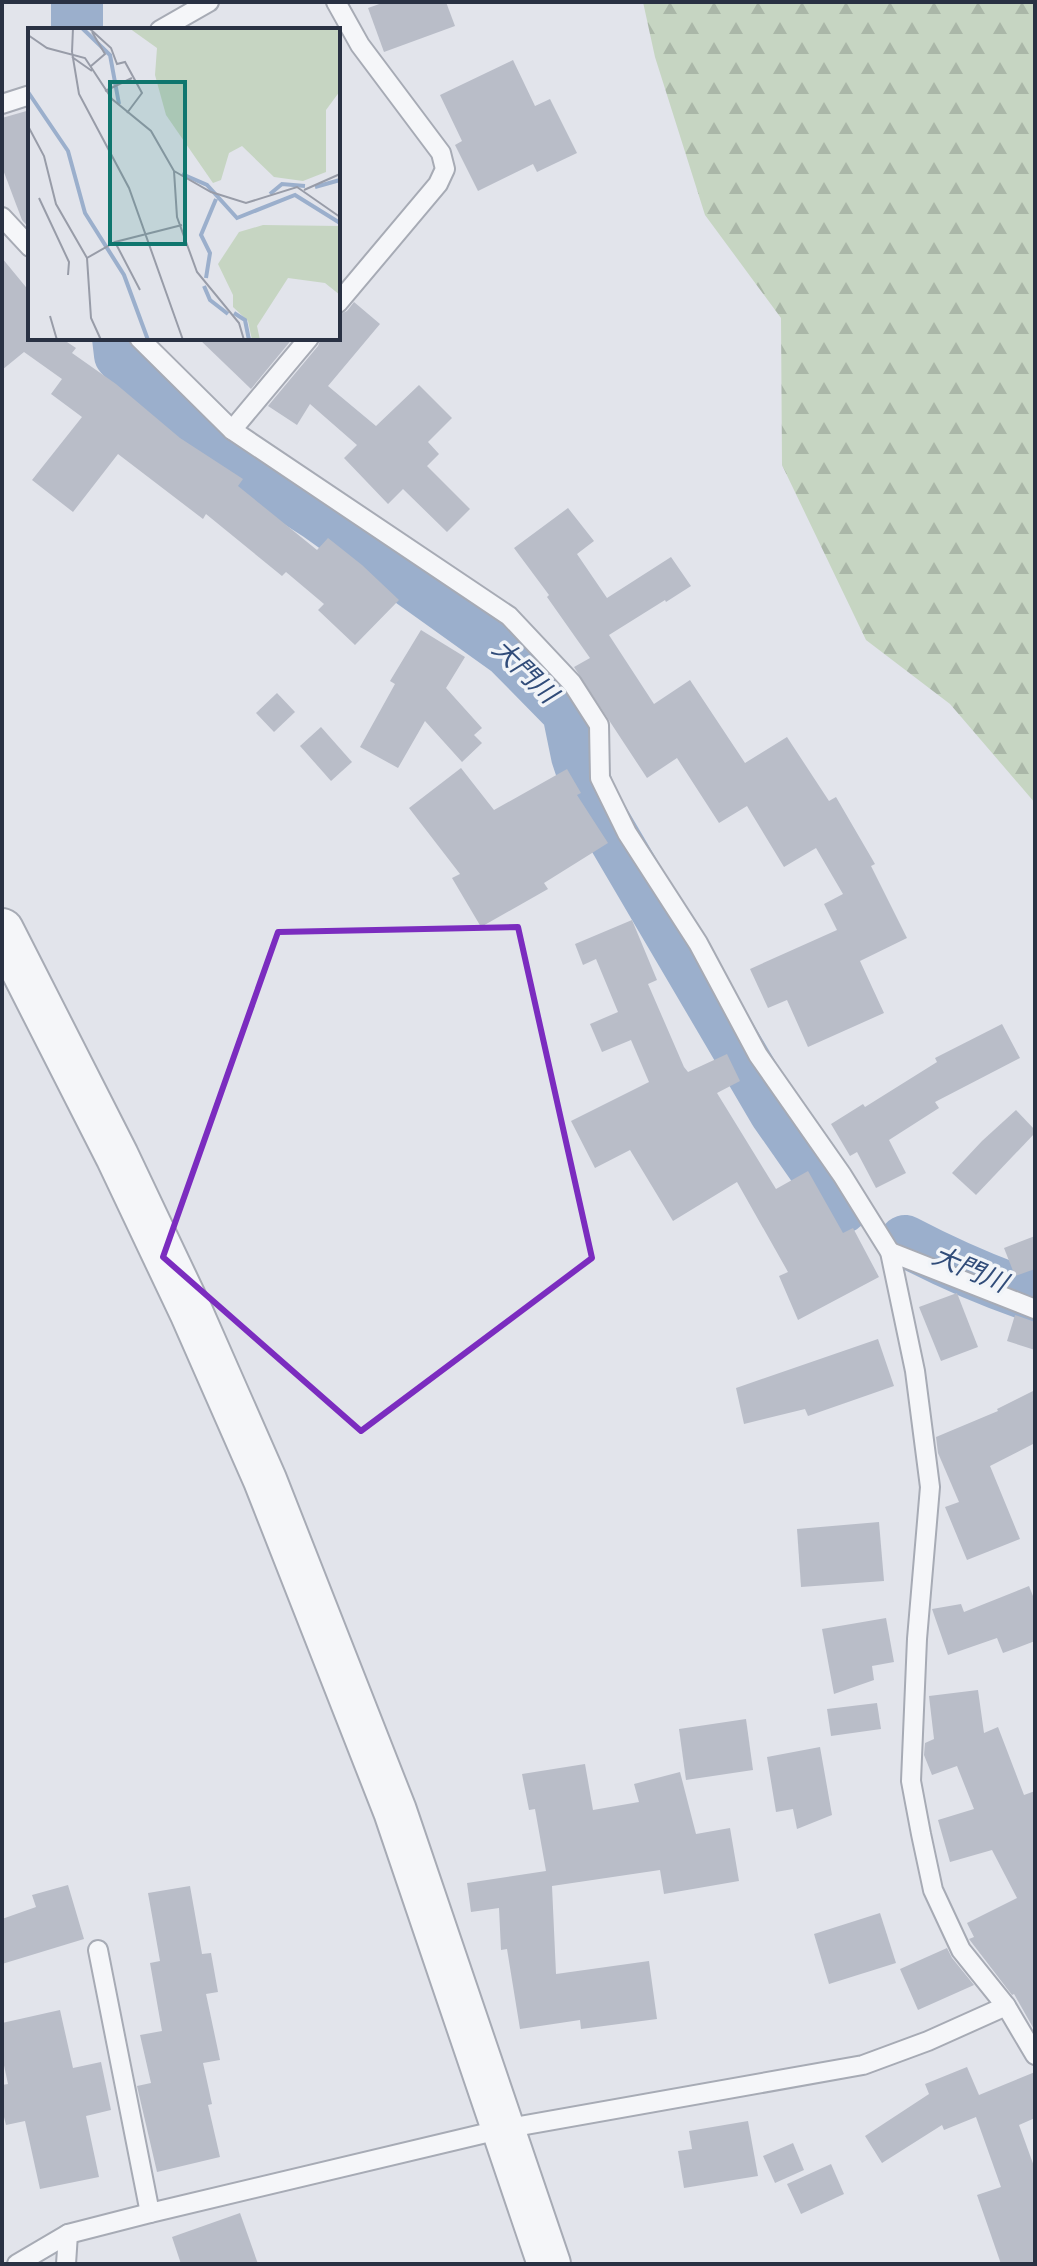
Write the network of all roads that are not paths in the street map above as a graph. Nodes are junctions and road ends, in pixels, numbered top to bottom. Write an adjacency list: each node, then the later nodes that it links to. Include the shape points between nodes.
1 (209, 2): 3 (lane)
2 (336, 2): 8 (lane, via 360,45 441,153 445,169)
3 (164, 28)
4 (28, 96): 5 (lane)
5 (2, 104)
6 (2, 217): 7 (lane)
7 (28, 245)
8 (340, 301)
9 (307, 340): 11 (lane)
10 (143, 341): 11 (lane)
11 (232, 430): 13 (lane, via 509,616 572,683 599,725 600,778 627,833 698,943 758,1055)
12 (2, 930): 18 (street, via 192,1314 265,1480 395,1811)
13 (890, 1252): 14 (lane); 16 (lane, via 915,1371 930,1487 911,1781 933,1890 961,1950)
14 (1035, 1309)
15 (98, 1950): 19 (lane)
16 (1006, 2006): 17 (lane); 18 (lane, via 863,2065)
17 (1035, 2055)
18 (503, 2129): 19 (lane); 23 (street)
19 (150, 2213): 20 (lane)
20 (61, 2238): 21 (lane); 22 (lane)
21 (17, 2264)
22 (66, 2264)
23 (549, 2264)

